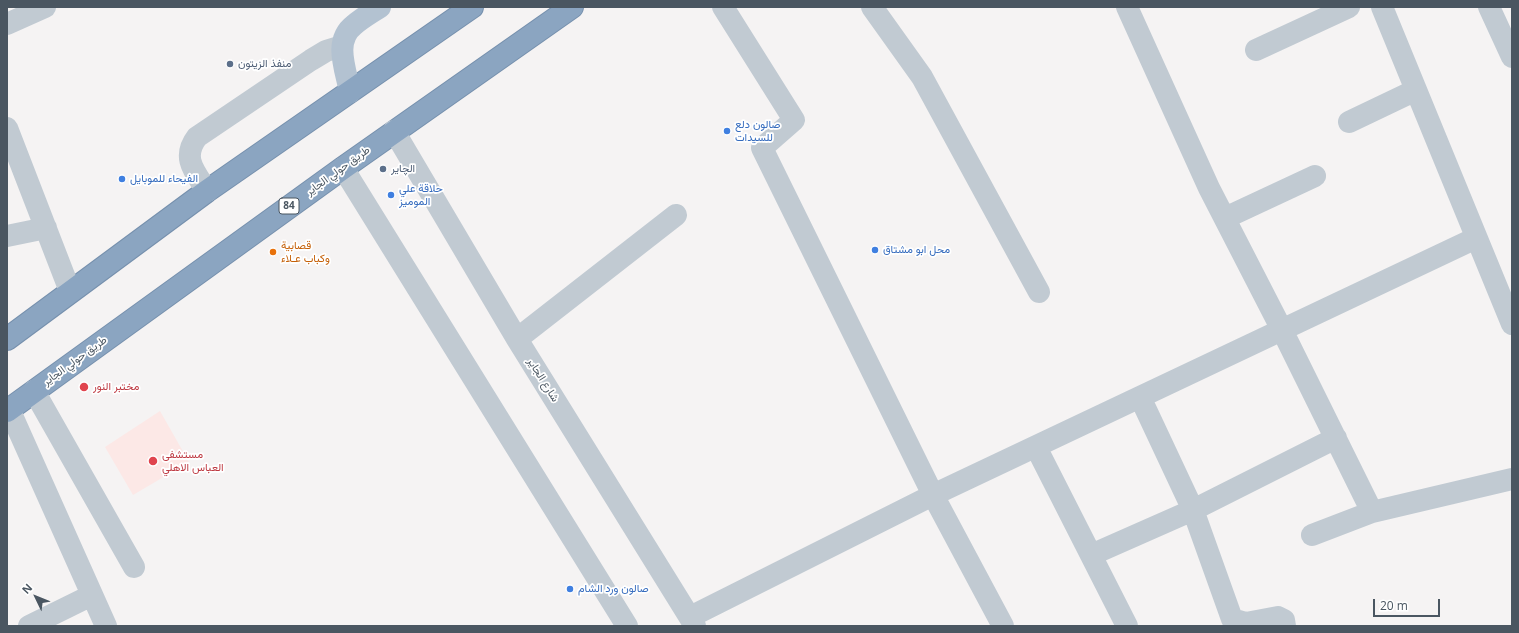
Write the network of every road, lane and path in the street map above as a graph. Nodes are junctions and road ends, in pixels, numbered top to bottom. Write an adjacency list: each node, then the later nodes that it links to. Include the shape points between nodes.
1 (45, 7): 11 (street)
2 (380, 7): 12 (main road, via 348,30)
3 (472, 7): 16 (highway)
4 (572, 7): 19 (highway, طريق حولي الجاير / 84)
5 (723, 7): 40 (street, via 794,120 762,148)
6 (872, 7): 29 (street, via 922,77)
7 (1127, 7): 24 (street)
8 (1349, 7): 13 (street)
9 (1382, 7): 15 (street)
10 (1490, 7): 14 (street)
11 (7, 24)
12 (342, 46): 16 (main road); 22 (street, via 326,51 311,60 197,137 191,145 190,158)
13 (1256, 50)
14 (1512, 57)
15 (1416, 90): 17 (street); 27 (street)
16 (350, 92): 22 (highway)
17 (1349, 122)
18 (7, 128): 25 (street)
19 (394, 132): 20 (highway, طريق حولي الجاير / 84); 33 (street, شارع الجاير)
20 (343, 168): 34 (highway, طريق حولي الجاير / 84); 50 (street)
21 (1315, 176): 24 (street)
22 (207, 191): 28 (highway)
23 (676, 215): 33 (street)
24 (1225, 218): 31 (street)
25 (46, 228): 26 (street); 28 (street)
26 (7, 236)
27 (1476, 238): 30 (street); 31 (street)
28 (70, 291): 32 (highway)
29 (1038, 292)
30 (1512, 324)
31 (1282, 330): 35 (street); 37 (street)
32 (7, 338)
33 (517, 339): 47 (street, شارع الجاير)
34 (34, 391): 36 (highway, طريق حولي الجاير / 84); 45 (street)
35 (1140, 398): 38 (street); 41 (street)
36 (8, 410): 46 (street)
37 (1336, 438): 41 (street); 42 (street)
38 (1036, 447): 40 (street); 44 (street)
39 (1512, 479): 42 (street)
40 (932, 495): 47 (street); 51 (street)
41 (1193, 510): 44 (street); 53 (street, via 1232,619 1246,623 1278,617 1284,620)
42 (1372, 512): 43 (street)
43 (1312, 535)
44 (1091, 555): 52 (street)
45 (134, 567)
46 (92, 595): 48 (street); 49 (street)
47 (693, 622)
48 (29, 626)
49 (106, 626)
50 (627, 626)
51 (1003, 626)
52 (1127, 626)
53 (1285, 626)

